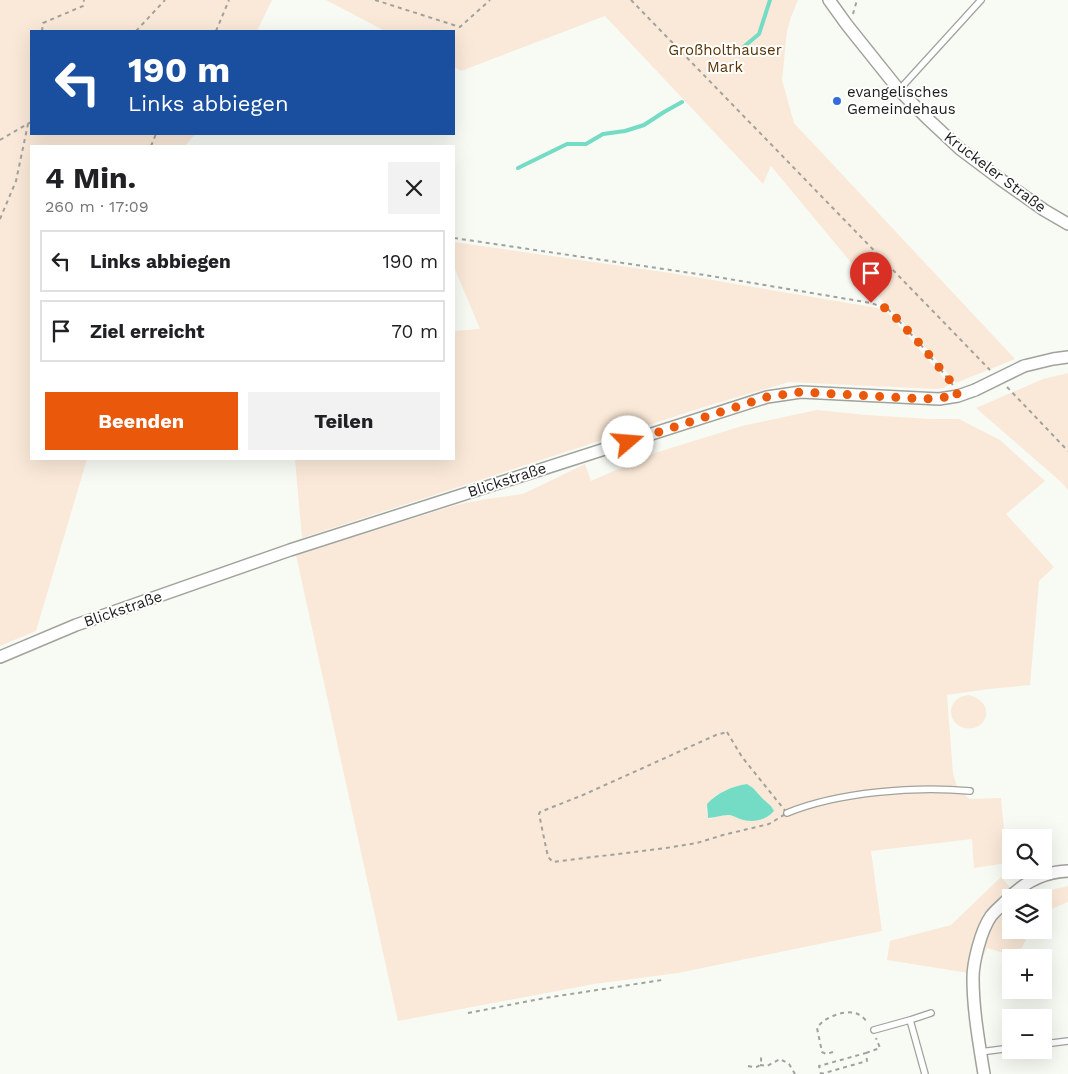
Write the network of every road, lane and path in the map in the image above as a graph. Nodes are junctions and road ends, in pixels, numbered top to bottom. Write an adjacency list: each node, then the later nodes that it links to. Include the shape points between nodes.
1 (84, 0): 11 (path, via 83,6 43,23)
2 (165, 0): 12 (path)
3 (228, 0): 13 (path)
4 (375, 0): 5 (path, via 460,27)
5 (490, 0)
6 (631, 0): 21 (path)
7 (829, 0): 14 (street, Kruckeler Straße)
8 (857, 0): 10 (path)
9 (981, 0): 14 (lane)
10 (851, 18)
11 (42, 30)
12 (137, 30)
13 (216, 30)
14 (899, 90): 18 (street, Kruckeler Straße, via 960,148)
15 (28, 124): 16 (path); 17 (path, via 16,181)
16 (0, 140)
17 (0, 218)
18 (1068, 224)
19 (455, 238): 23 (path, via 871,303 888,309 952,383)
20 (1068, 357): 23 (street, Blickstraße, bridge, via 1024,366)
21 (992, 372)
22 (1005, 385): 24 (path)
23 (958, 396): 25 (street, Blickstraße, via 925,399 801,392 767,397 290,550 76,625)
24 (1068, 451)
25 (0, 657)
26 (970, 791): 27 (lane, via 879,792 841,798)
27 (787, 813): 27 (path, via 769,824 697,843 553,862 548,857 539,814 727,732 742,758)
28 (1068, 871): 29 (street)
29 (1030, 881): 39 (street, via 1023,884 992,916 982,936 973,978)
30 (662, 980): 31 (path)
31 (468, 1013)
32 (931, 1013): 33 (lane)
33 (910, 1020): 34 (lane); 46 (lane)
34 (874, 1030): 38 (path, via 865,1018 855,1013 820,1022 817,1035 822,1052); 40 (path, via 880,1048)
35 (1068, 1041): 36 (lane)
36 (1052, 1043)
37 (1002, 1049): 39 (lane)
38 (833, 1052)
39 (980, 1052): 47 (street)
40 (866, 1053): 45 (path, via 867,1061); 45 (path, via 819,1066)
41 (761, 1057): 42 (path)
42 (760, 1065): 43 (path); 44 (path, via 767,1066 780,1059 789,1064)
43 (748, 1066)
44 (795, 1074)
45 (820, 1074)
46 (925, 1074)
47 (984, 1074)

